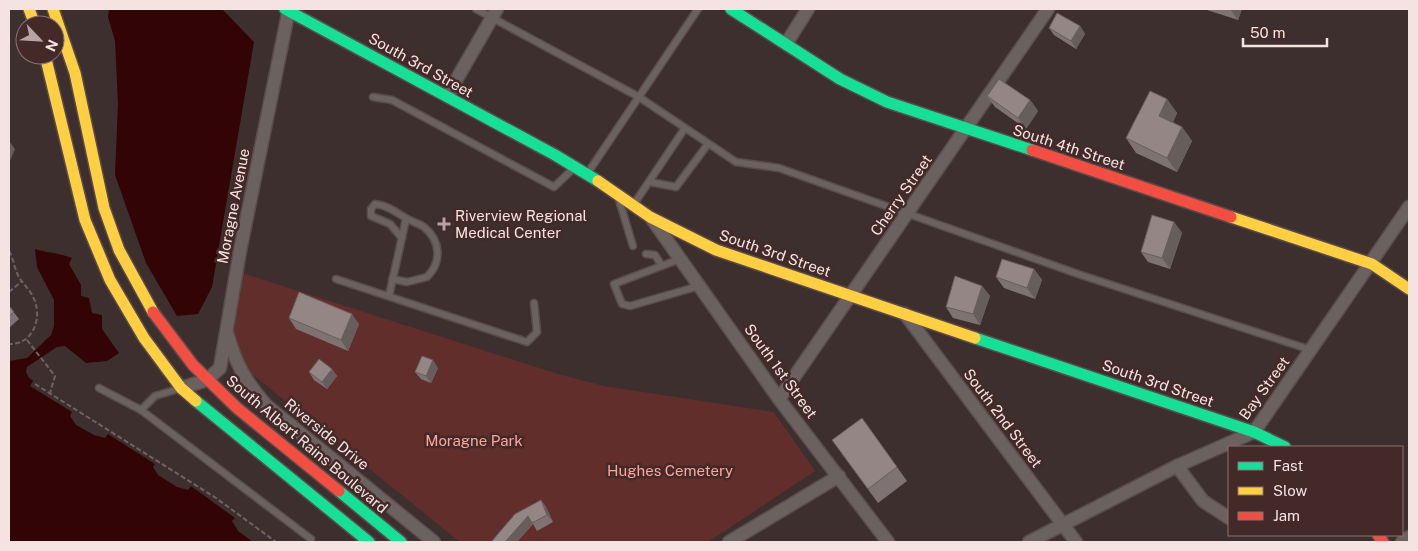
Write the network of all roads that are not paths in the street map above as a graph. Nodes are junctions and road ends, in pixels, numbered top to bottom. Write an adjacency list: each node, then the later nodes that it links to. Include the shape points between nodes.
1 (476, 9): 7 (lane)
2 (698, 9): 13 (lane)
3 (731, 9): 9 (main road, South 4th Street)
4 (808, 9): 9 (street)
5 (1048, 9): 15 (street, Cherry Street)
6 (288, 10): 11 (main road, South 3rd Street); 40 (street, Moragne Avenue)
7 (495, 13): 11 (street); 13 (lane)
8 (65, 44): 42 (main road, South Albert Rains Boulevard, via 75,73 104,208 119,250 153,313)
9 (786, 44): 15 (main road, South 4th Street, via 840,79 887,102)
10 (47, 65): 44 (main road, via 78,200 92,240 128,312)
11 (448, 96): 17 (main road, South 3rd Street)
12 (373, 97): 17 (lane, via 392,100 554,187)
13 (639, 97): 14 (lane); 18 (lane)
14 (685, 128): 16 (lane); 19 (lane)
15 (967, 128): 23 (street, Cherry Street); 30 (main road, South 4th Street)
16 (708, 144): 19 (lane, via 676,187); 23 (lane, via 736,162 779,168)
17 (576, 167): 18 (main road, South 3rd Street)
18 (587, 174): 20 (main road, South 3rd Street)
19 (650, 182): 21 (lane)
20 (616, 192): 21 (main road, South 3rd Street); 27 (lane)
21 (634, 205): 24 (main road, South 3rd Street)
22 (1409, 207): 30 (street, Bay Street)
23 (908, 214): 36 (street, Cherry Street); 41 (lane)
24 (650, 217): 29 (street, South 1st Street); 36 (main road, South 3rd Street, via 716,250)
25 (406, 218): 26 (lane); 26 (lane, via 385,205 375,204 371,209 371,216 390,224); 33 (lane, via 432,235 439,249 436,264 427,277 407,282)
26 (402, 238): 33 (lane)
27 (633, 246)
28 (646, 254): 31 (lane, via 654,255)
29 (680, 259): 31 (lane); 34 (street, South 1st Street)
30 (1372, 264): 35 (main road, South 4th Street); 41 (street, Bay Street)
31 (662, 266): 34 (lane, via 641,270 614,284 622,304 630,306)
32 (336, 279): 37 (lane)
33 (392, 279): 37 (lane)
34 (699, 286): 45 (street, South 1st Street)
35 (1409, 289)
36 (852, 295): 39 (main road, South 3rd Street); 45 (street, Cherry Street)
37 (388, 296): 38 (lane, via 528,342 536,332)
38 (534, 302)
39 (904, 312): 47 (main road, South 3rd Street); 52 (street, South 2nd Street)
40 (226, 330): 42 (street, Moragne Avenue, via 220,368); 57 (street, Riverside Drive, via 236,362 266,405)
41 (1311, 350): 47 (street, Bay Street)
42 (207, 380): 44 (street); 56 (main road, South Albert Rains Boulevard)
43 (99, 388): 46 (lane)
44 (182, 388): 46 (lane, via 155,396); 55 (main road)
45 (779, 399): 50 (street, South 1st Street)
46 (141, 410): 54 (lane)
47 (1254, 432): 48 (main road, South 3rd Street); 49 (street, Bay Street)
48 (1283, 446)
49 (1177, 466): 51 (street, via 1203,501); 52 (street, Bay Street)
50 (839, 476): 58 (street); 59 (street, South 1st Street)
51 (1228, 517)
52 (1062, 524): 60 (street, Bay Street); 61 (street, South 2nd Street)
53 (1409, 537): 62 (street)
54 (311, 539)
55 (369, 542)
56 (401, 542)
57 (434, 542)
58 (729, 542)
59 (888, 542)
60 (1029, 542)
61 (1076, 542)
62 (1402, 542)

